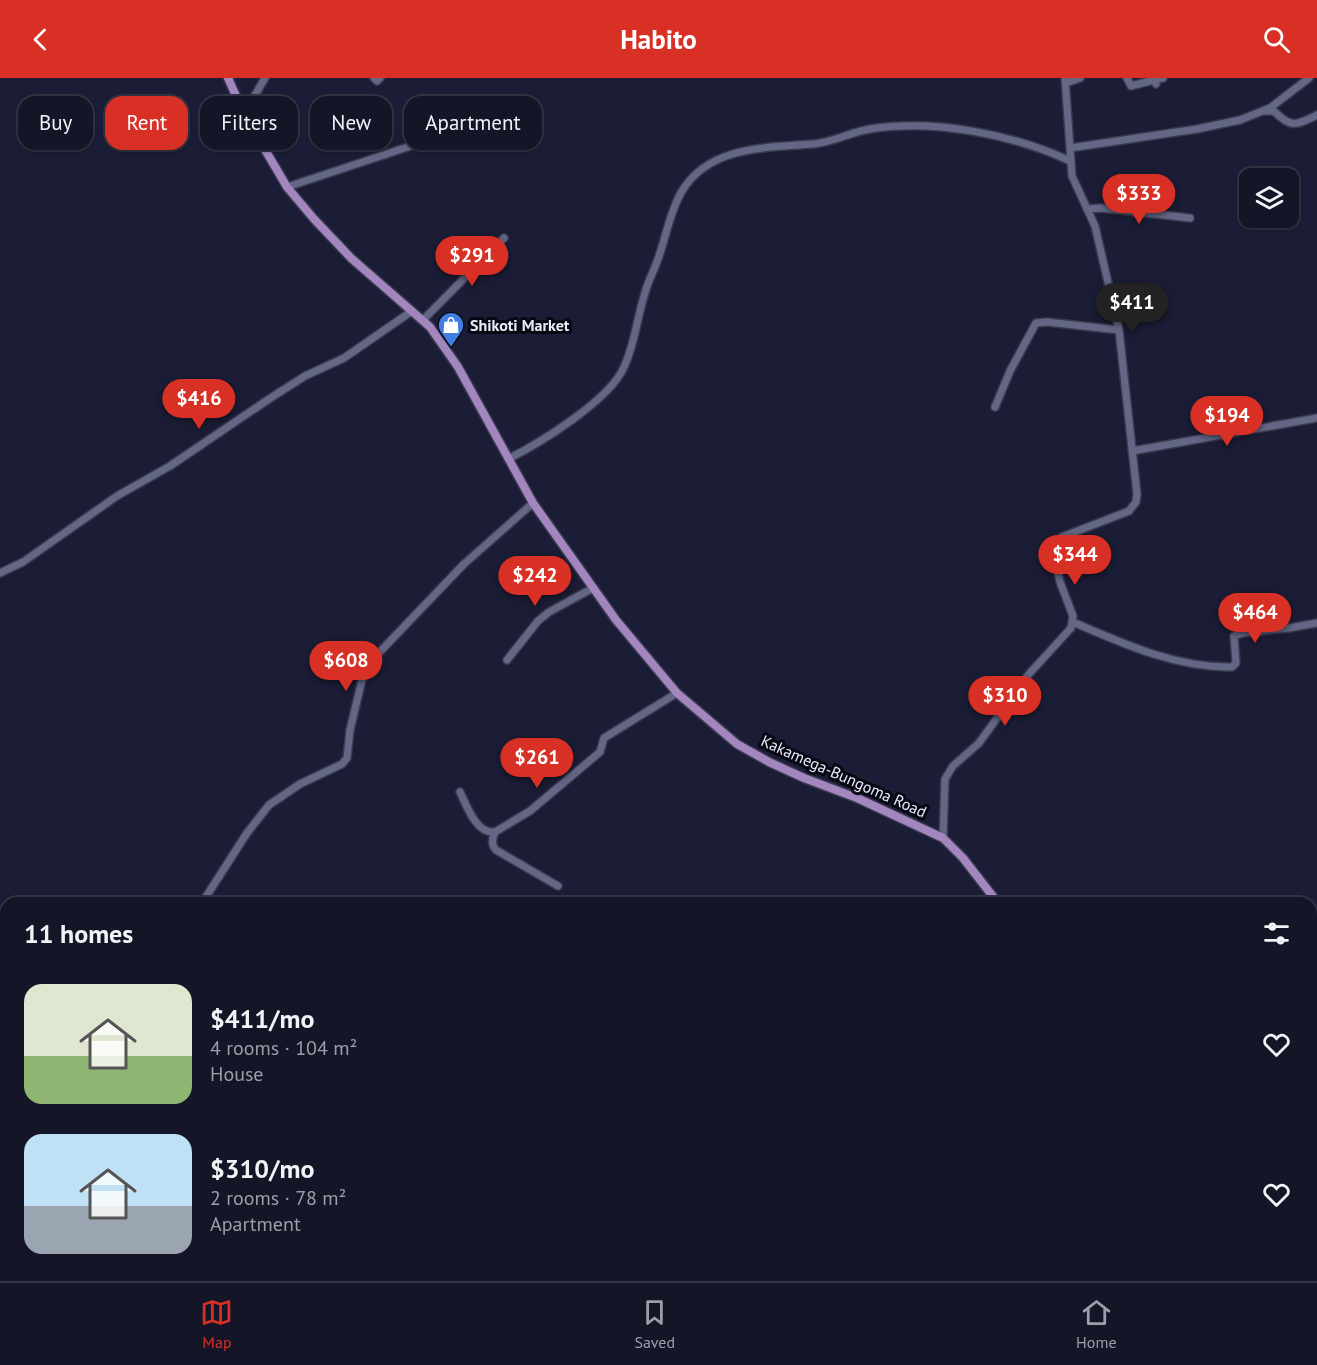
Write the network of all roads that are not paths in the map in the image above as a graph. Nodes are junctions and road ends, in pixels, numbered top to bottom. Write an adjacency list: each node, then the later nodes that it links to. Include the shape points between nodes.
1 (228, 78): 11 (main road, Kakamega-Bungoma Road)
2 (265, 78): 12 (street)
3 (374, 78): 4 (street)
4 (380, 78)
5 (1080, 78): 9 (street)
6 (1127, 78): 10 (street, via 1131,87)
7 (1163, 78): 10 (street)
8 (1309, 78): 13 (street)
9 (1065, 80): 15 (street)
10 (1155, 81)
11 (236, 96)
12 (254, 96)
13 (1262, 111): 14 (street, via 1274,111 1284,122 1293,124); 15 (street, via 1197,129)
14 (1317, 115)
15 (1070, 148): 18 (street)
16 (404, 149): 19 (street)
17 (265, 150): 19 (main road, Kakamega-Bungoma Road)
18 (1070, 161): 20 (street, via 1076,187); 29 (street, via 1006,138 928,126 867,129 816,144 745,150 712,163 682,191 644,293 631,348 618,379 601,398 534,446)
19 (287, 187): 23 (main road, Kakamega-Bungoma Road, via 351,258)
20 (1087, 209): 21 (street); 25 (street, via 1095,226)
21 (1190, 218)
22 (504, 238): 24 (street)
23 (412, 311): 24 (main road, Kakamega-Bungoma Road); 31 (street, via 344,358 305,376 170,466 117,496 23,562)
24 (423, 320): 29 (main road, Kakamega-Bungoma Road, via 458,367)
25 (1119, 330): 26 (street, via 1036,322); 28 (street)
26 (995, 407)
27 (1317, 418): 28 (street)
28 (1132, 451): 33 (street, via 1137,494 1134,507 1056,543 1057,568)
29 (508, 459): 30 (main road, Kakamega-Bungoma Road)
30 (533, 503): 32 (main road, Kakamega-Bungoma Road); 41 (street, via 464,564 373,659 362,681 347,758 269,805)
31 (0, 573)
32 (593, 588): 35 (street, via 538,621); 36 (main road, Kakamega-Bungoma Road)
33 (1073, 622): 34 (street, via 1158,657 1221,667 1236,663 1234,636); 39 (street, via 1014,693 979,743 948,772)
34 (1317, 623)
35 (507, 660)
36 (677, 693): 38 (street, via 604,738 600,752 530,811); 39 (main road, Kakamega-Bungoma Road, via 737,744 769,762)
37 (460, 792): 38 (street, via 475,820 484,830)
38 (495, 832): 40 (street, via 492,837 496,850)
39 (943, 838): 42 (main road, Kakamega-Bungoma Road)
40 (558, 886)
41 (206, 897)
42 (993, 897)

